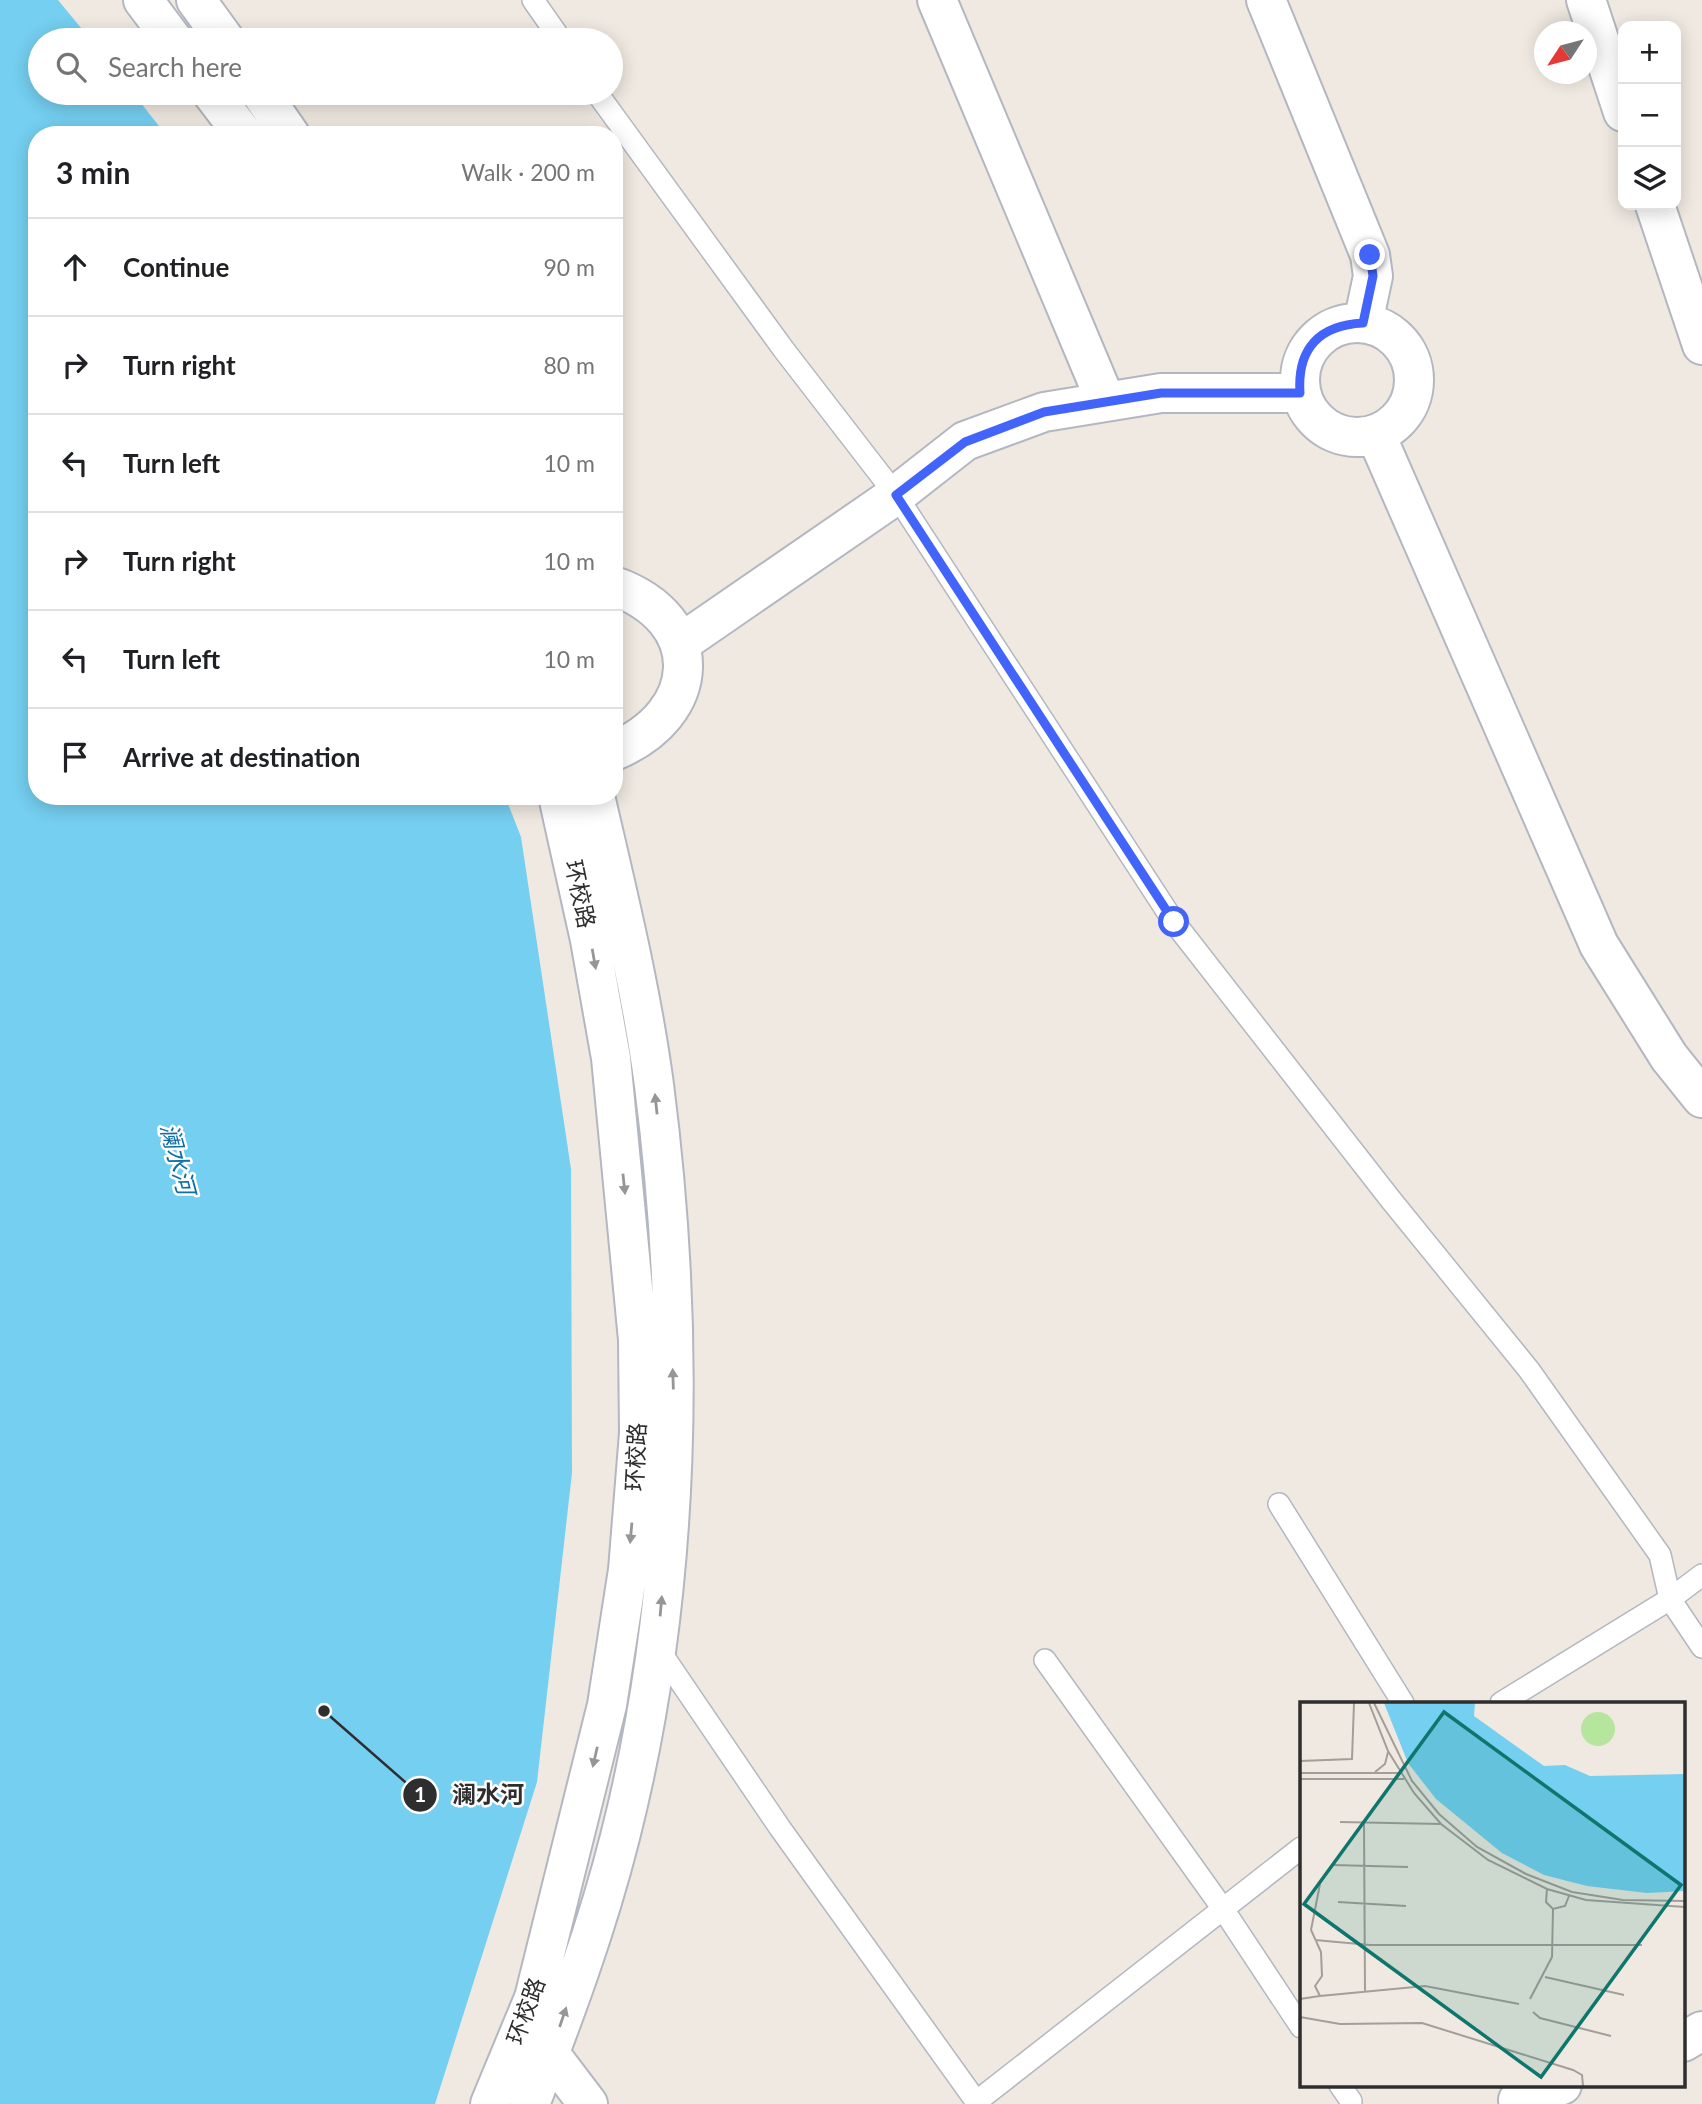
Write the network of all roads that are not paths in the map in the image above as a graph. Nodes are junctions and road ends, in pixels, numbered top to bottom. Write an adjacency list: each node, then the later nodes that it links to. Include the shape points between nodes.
1 (143, 0): 7 (street)
2 (196, 0): 8 (street)
3 (533, 0): 9 (lane)
4 (937, 0): 22 (street)
5 (1266, 0): 19 (street, via 1370,255 1373,276)
6 (1586, 0): 10 (street)
7 (164, 28)
8 (216, 28)
9 (553, 28)
10 (1618, 96)
11 (221, 105): 14 (street)
12 (269, 105): 15 (street)
13 (606, 105): 16 (lane)
14 (237, 126)
15 (284, 126)
16 (621, 126)
17 (623, 129): 24 (lane)
18 (1657, 210): 20 (street)
19 (1363, 323): 21 (street, via 1328,330 1314,341 1299,374); 23 (street, via 1382,328 1398,340 1415,374 1406,412)
20 (1702, 345)
21 (1300, 393): 22 (street, via 1161,393); 23 (street, via 1320,426 1338,435)
22 (1106, 402): 24 (street, via 1044,412 965,442)
23 (1376, 435): 30 (street, via 1599,945 1663,1047)
24 (896, 495): 26 (street); 33 (lane, via 1174,922 1529,1370 1660,1555)
25 (623, 590): 26 (street, via 653,605)
26 (681, 643): 27 (street, via 685,664 672,709)
27 (623, 748)
28 (560, 805): 49 (street, 环校路, one-way to 49, via 611,1058 638,1340 639,1433 628,1570 607,1704 534,1998)
29 (597, 805): 34 (street, 环校路, one-way to 29, via 670,1515 673,1421 668,1226 653,1082)
30 (1702, 1098)
31 (1279, 1504): 37 (lane)
32 (1702, 1575): 33 (lane)
33 (1670, 1599): 35 (lane); 38 (lane)
34 (657, 1647): 44 (street, 环校路, one-way to 34, via 620,1837); 48 (lane)
35 (1702, 1647)
36 (1045, 1660): 40 (lane)
37 (1402, 1702)
38 (1504, 1702)
39 (1300, 1849): 40 (lane)
40 (1223, 1909): 41 (lane); 48 (lane)
41 (1300, 2024)
42 (1702, 2031): 43 (street)
43 (1684, 2041)
44 (550, 2054): 47 (street, 环校路); 50 (street)
45 (1559, 2086): 46 (street)
46 (1518, 2100)
47 (535, 2101)
48 (977, 2103)
49 (490, 2104)
50 (588, 2104)

